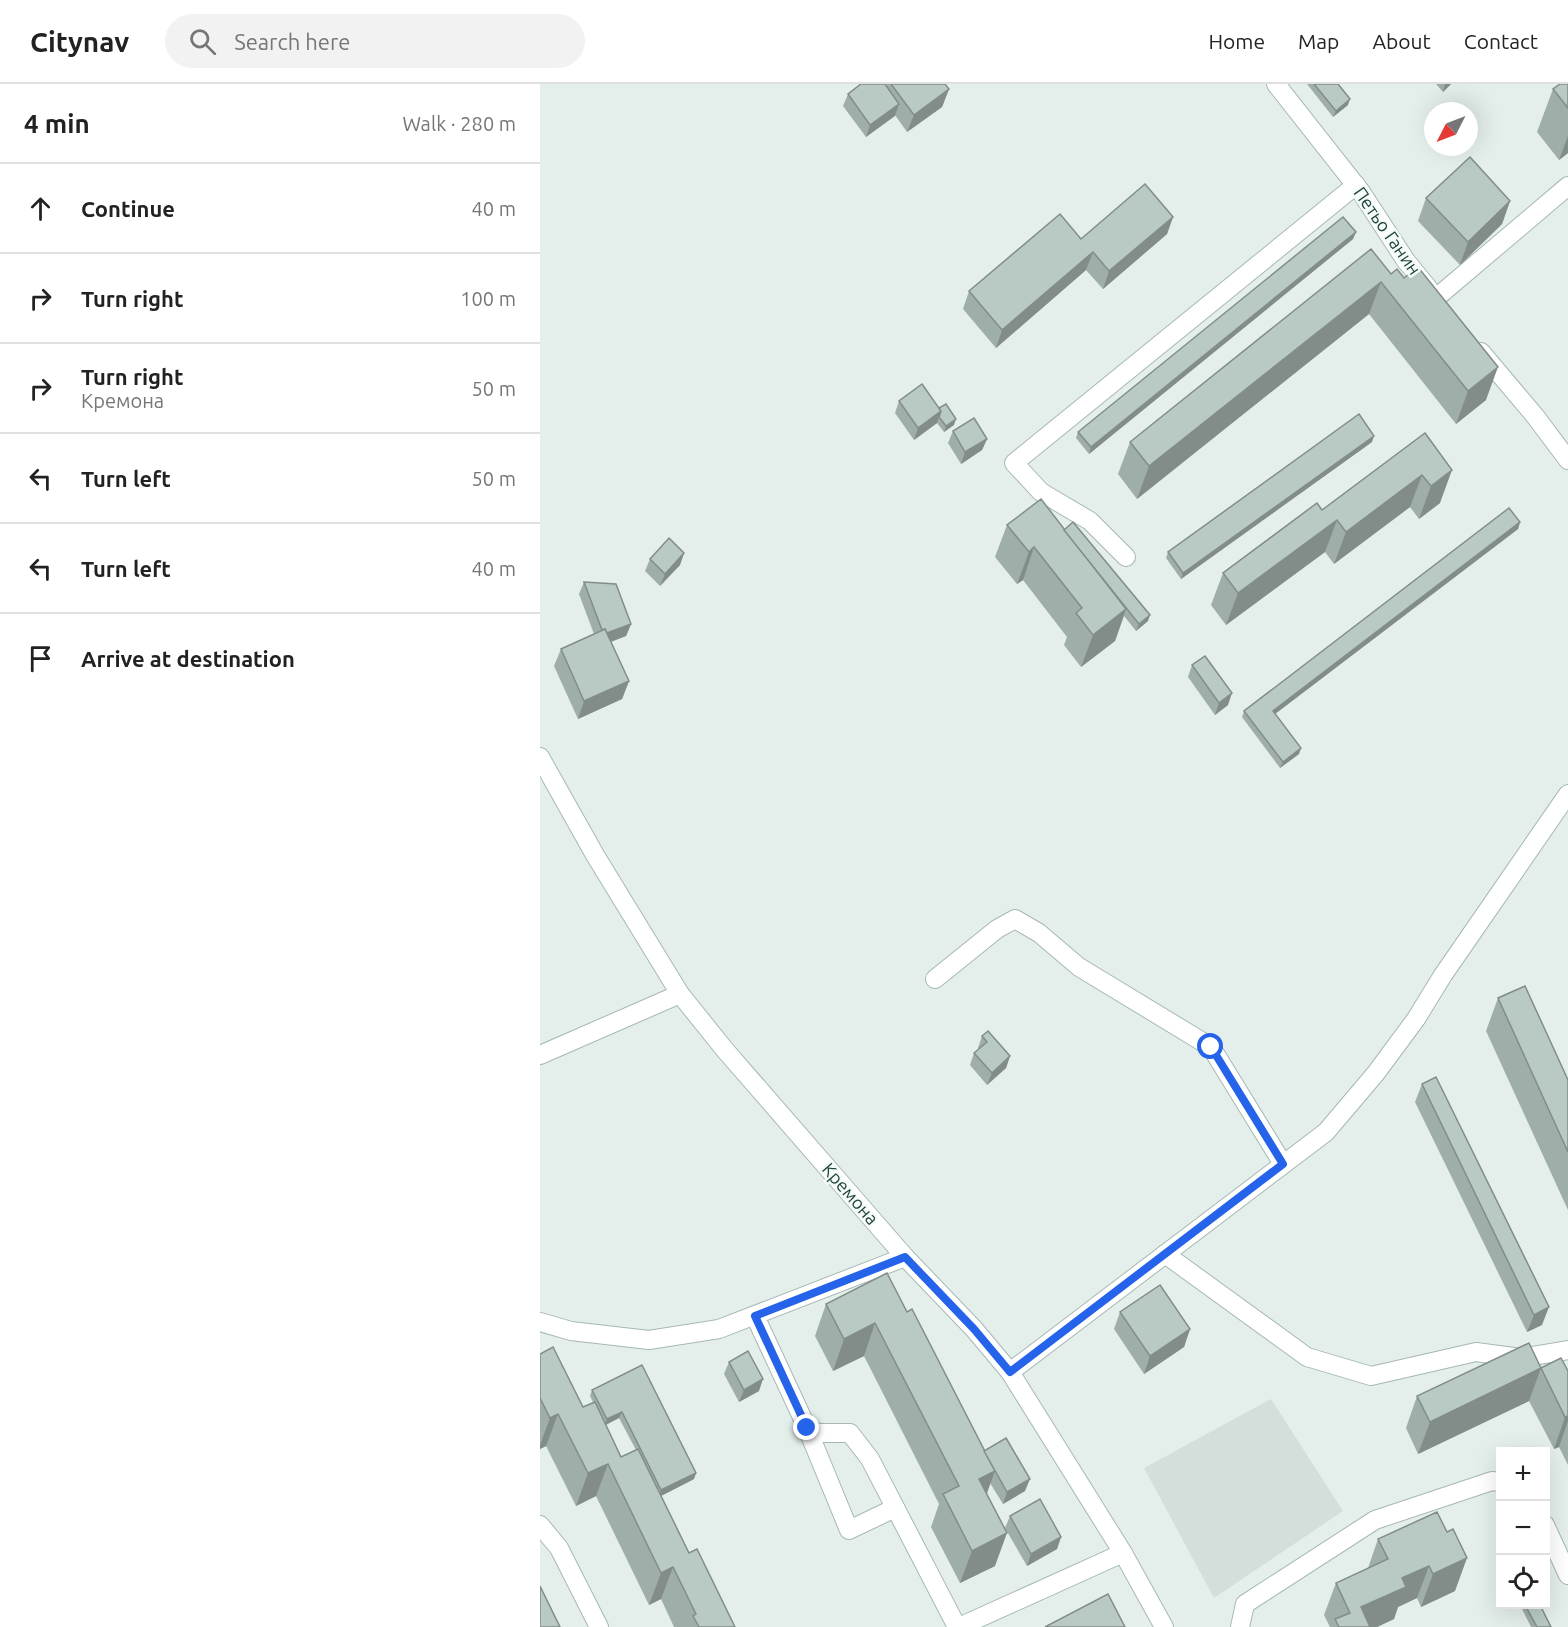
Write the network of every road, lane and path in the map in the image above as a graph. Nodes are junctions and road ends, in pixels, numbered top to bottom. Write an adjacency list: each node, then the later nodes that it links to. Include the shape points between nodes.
1 (1276, 84): 2 (street, Петьо Ганин)
2 (1356, 185): 3 (street, Петьо Ганин, via 1406,261 1440,303); 6 (street, via 1014,464 1041,492 1090,521)
3 (1568, 186)
4 (1467, 334): 5 (street)
5 (1568, 460)
6 (1126, 556)
7 (540, 757): 10 (street, Кремона)
8 (1568, 794): 12 (street, via 1376,1073 1326,1132)
9 (935, 979): 12 (street, via 1015,919 1039,933 1079,967 1211,1047)
10 (680, 994): 11 (street); 14 (street, Кремона)
11 (540, 1055)
12 (1283, 1164): 13 (street)
13 (1165, 1254): 17 (street, via 1307,1357 1371,1376 1476,1352 1521,1358); 18 (street)
14 (905, 1257): 15 (street); 18 (street, Кремона)
15 (755, 1316): 16 (street, via 719,1329 649,1340 571,1331); 19 (street)
16 (540, 1323)
17 (1568, 1350)
18 (1010, 1372): 24 (street, Кремона)
19 (807, 1428): 21 (street, via 818,1433 850,1433 870,1459); 21 (street, via 849,1530)
20 (1496, 1482): 29 (street, via 1375,1520 1245,1604)
21 (894, 1508): 27 (street)
22 (540, 1524): 26 (street, via 559,1548)
23 (1550, 1537): 25 (street)
24 (1123, 1553): 27 (street); 28 (street, Кремона)
25 (1568, 1575)
26 (599, 1627)
27 (958, 1627)
28 (1164, 1627)
29 (1240, 1627)

